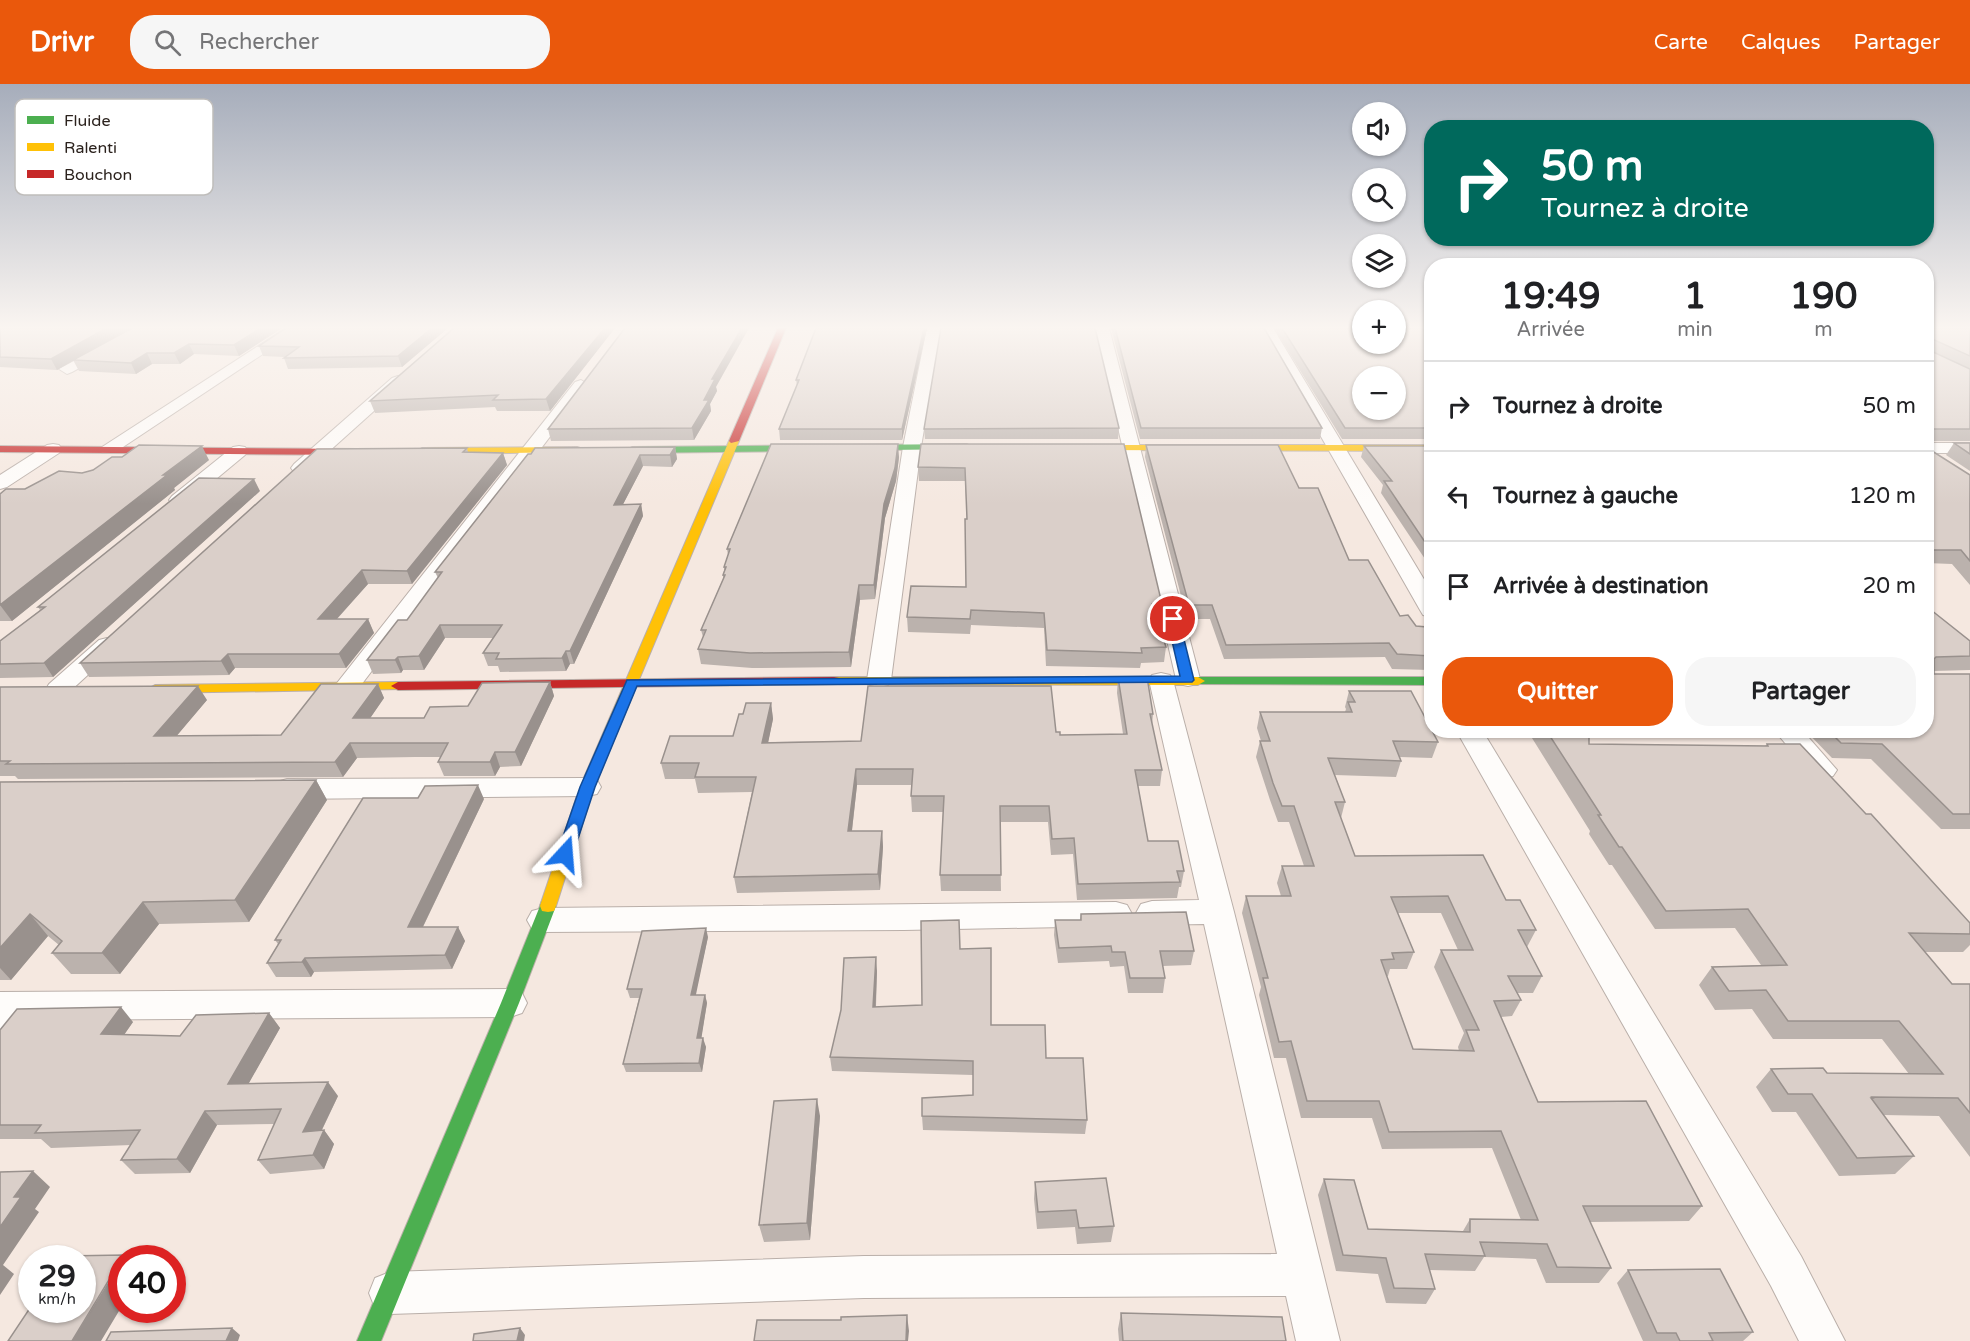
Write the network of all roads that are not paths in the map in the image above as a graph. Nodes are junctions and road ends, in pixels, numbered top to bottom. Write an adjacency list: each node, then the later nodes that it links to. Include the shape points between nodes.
1 (204, 387): 18 (street)
2 (392, 387): 24 (street)
3 (580, 387): 20 (street)
4 (757, 387): 19 (street)
5 (923, 387): 8 (street)
6 (1117, 387): 11 (street)
7 (1300, 387): 12 (street)
8 (912, 447): 9 (street); 19 (street); 34 (street)
9 (982, 447)
10 (1063, 448): 11 (street)
11 (1133, 448): 12 (street); 35 (street)
12 (1336, 448): 13 (street); 32 (street)
13 (1424, 448)
14 (1934, 448): 15 (street)
15 (1970, 448)
16 (0, 449): 17 (street)
17 (53, 449): 18 (street); 30 (street)
18 (108, 449): 23 (street)
19 (731, 449): 22 (street); 37 (street)
20 (531, 450): 21 (street); 26 (street); 38 (street)
21 (587, 450)
22 (620, 450)
23 (239, 451): 24 (street); 31 (street)
24 (317, 452): 25 (street); 29 (street)
25 (372, 452)
26 (404, 452)
27 (1934, 458): 28 (street)
28 (1944, 464)
29 (286, 481)
30 (0, 483)
31 (165, 511)
32 (1424, 598)
33 (117, 635): 39 (street)
34 (879, 680): 35 (street); 37 (street)
35 (1175, 680): 36 (street); 47 (street, via 1192,812)
36 (1424, 681)
37 (632, 682): 38 (street); 44 (street)
38 (346, 688): 41 (street)
39 (52, 689): 40 (street)
40 (81, 689)
41 (139, 689)
42 (1474, 738): 55 (street, via 1786,1271)
43 (1794, 738): 46 (street)
44 (587, 787): 45 (street); 48 (street)
45 (256, 789)
46 (1841, 790)
47 (1218, 912): 48 (street); 51 (street)
48 (543, 920): 49 (street)
49 (510, 1003): 50 (street, via 387,1002); 52 (street)
50 (6, 1014)
51 (1303, 1275): 52 (street, via 864,1277); 54 (street)
52 (390, 1293): 53 (street)
53 (369, 1341)
54 (1318, 1341)
55 (1823, 1341)

